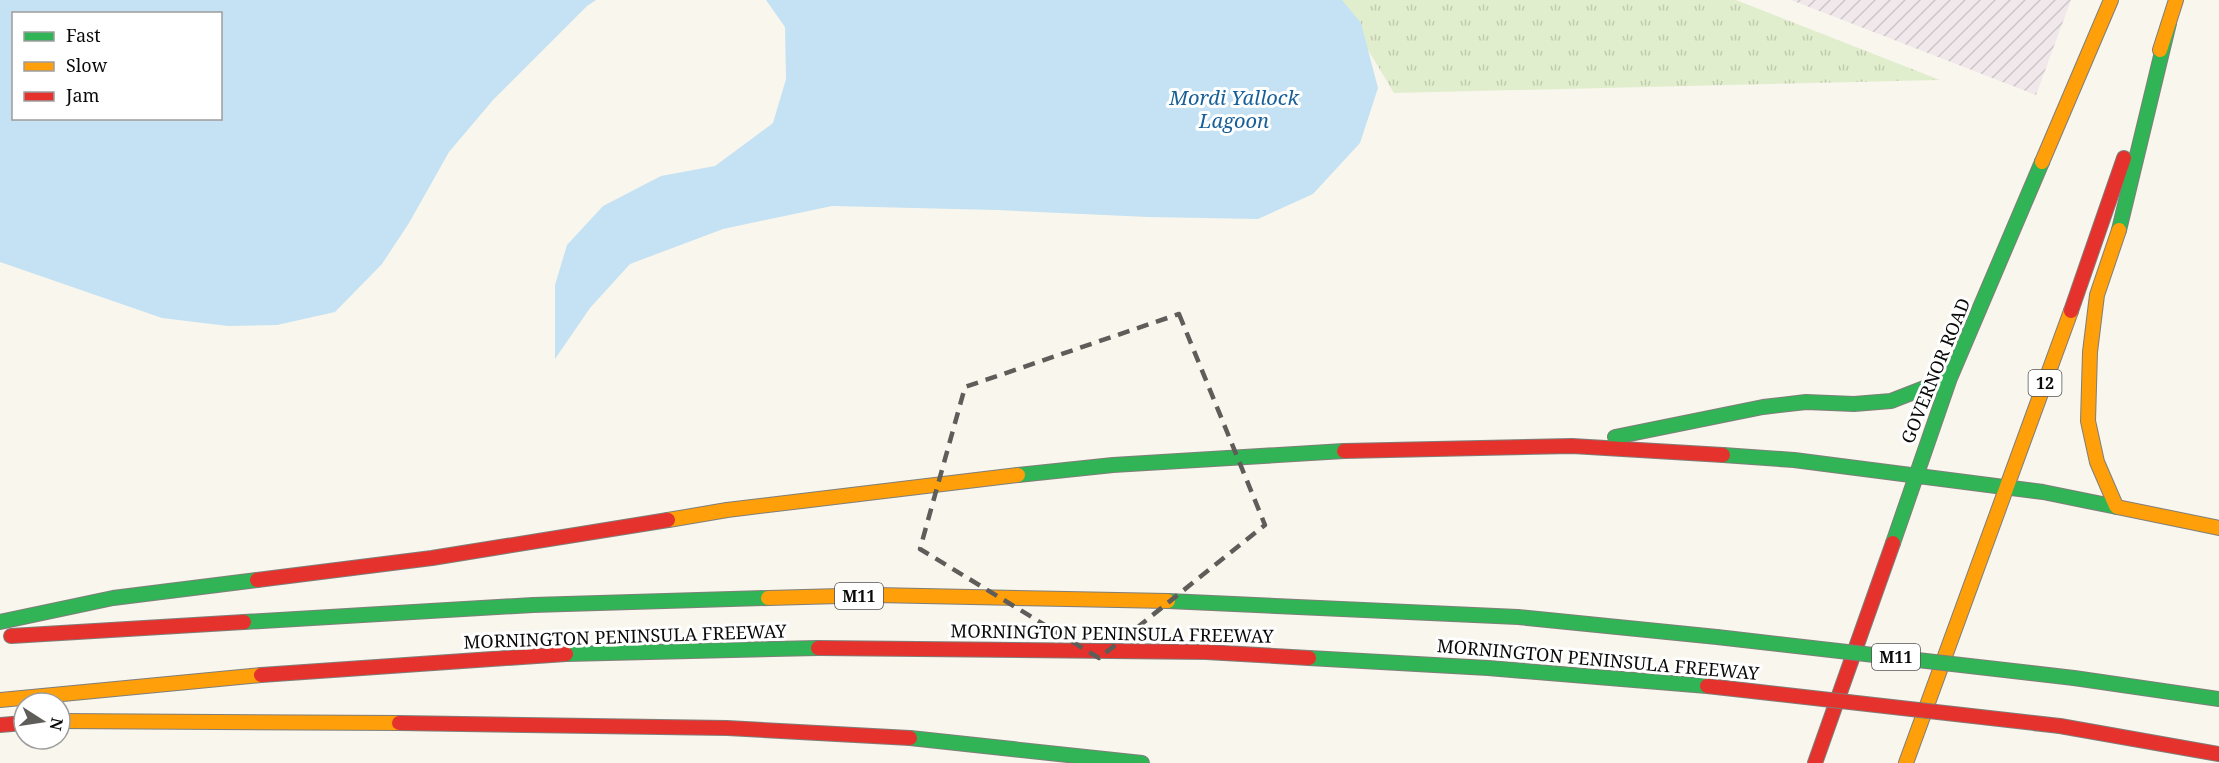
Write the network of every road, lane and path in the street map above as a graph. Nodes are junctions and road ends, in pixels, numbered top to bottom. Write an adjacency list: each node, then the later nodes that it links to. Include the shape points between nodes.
1 (2111, 0): 4 (main road, GOVERNOR ROAD)
2 (2176, 0): 3 (main road, 12)
3 (2169, 23): 7 (main road, 12); 8 (main road, via 2119,232 2097,295 2090,352 2088,421 2097,462)
4 (1950, 378): 5 (main road, via 1891,401 1763,407); 6 (main road, GOVERNOR ROAD)
5 (1572, 446): 6 (main road, via 1794,460); 10 (main road, via 1306,452 1113,465 939,484 727,510 432,558 113,598)
6 (1915, 476): 7 (main road); 17 (main road, GOVERNOR ROAD)
7 (2007, 488): 8 (main road); 18 (main road, 12)
8 (2116, 506): 9 (main road)
9 (2219, 528)
10 (0, 622)
11 (0, 637): 12 (main road, MORNINGTON PENINSULA FREEWAY / M11, bridge, via 533,605 703,599 876,595 1176,601 1518,617 2074,678)
12 (2219, 699)
13 (0, 700): 15 (main road, MORNINGTON PENINSULA FREEWAY, bridge, via 198,680 544,654 859,647 1206,652 1488,668 1707,686 2060,726)
14 (72, 721): 16 (main road, via 727,728 921,740)
15 (2219, 754)
16 (1142, 763)
17 (1815, 763)
18 (1906, 763)

